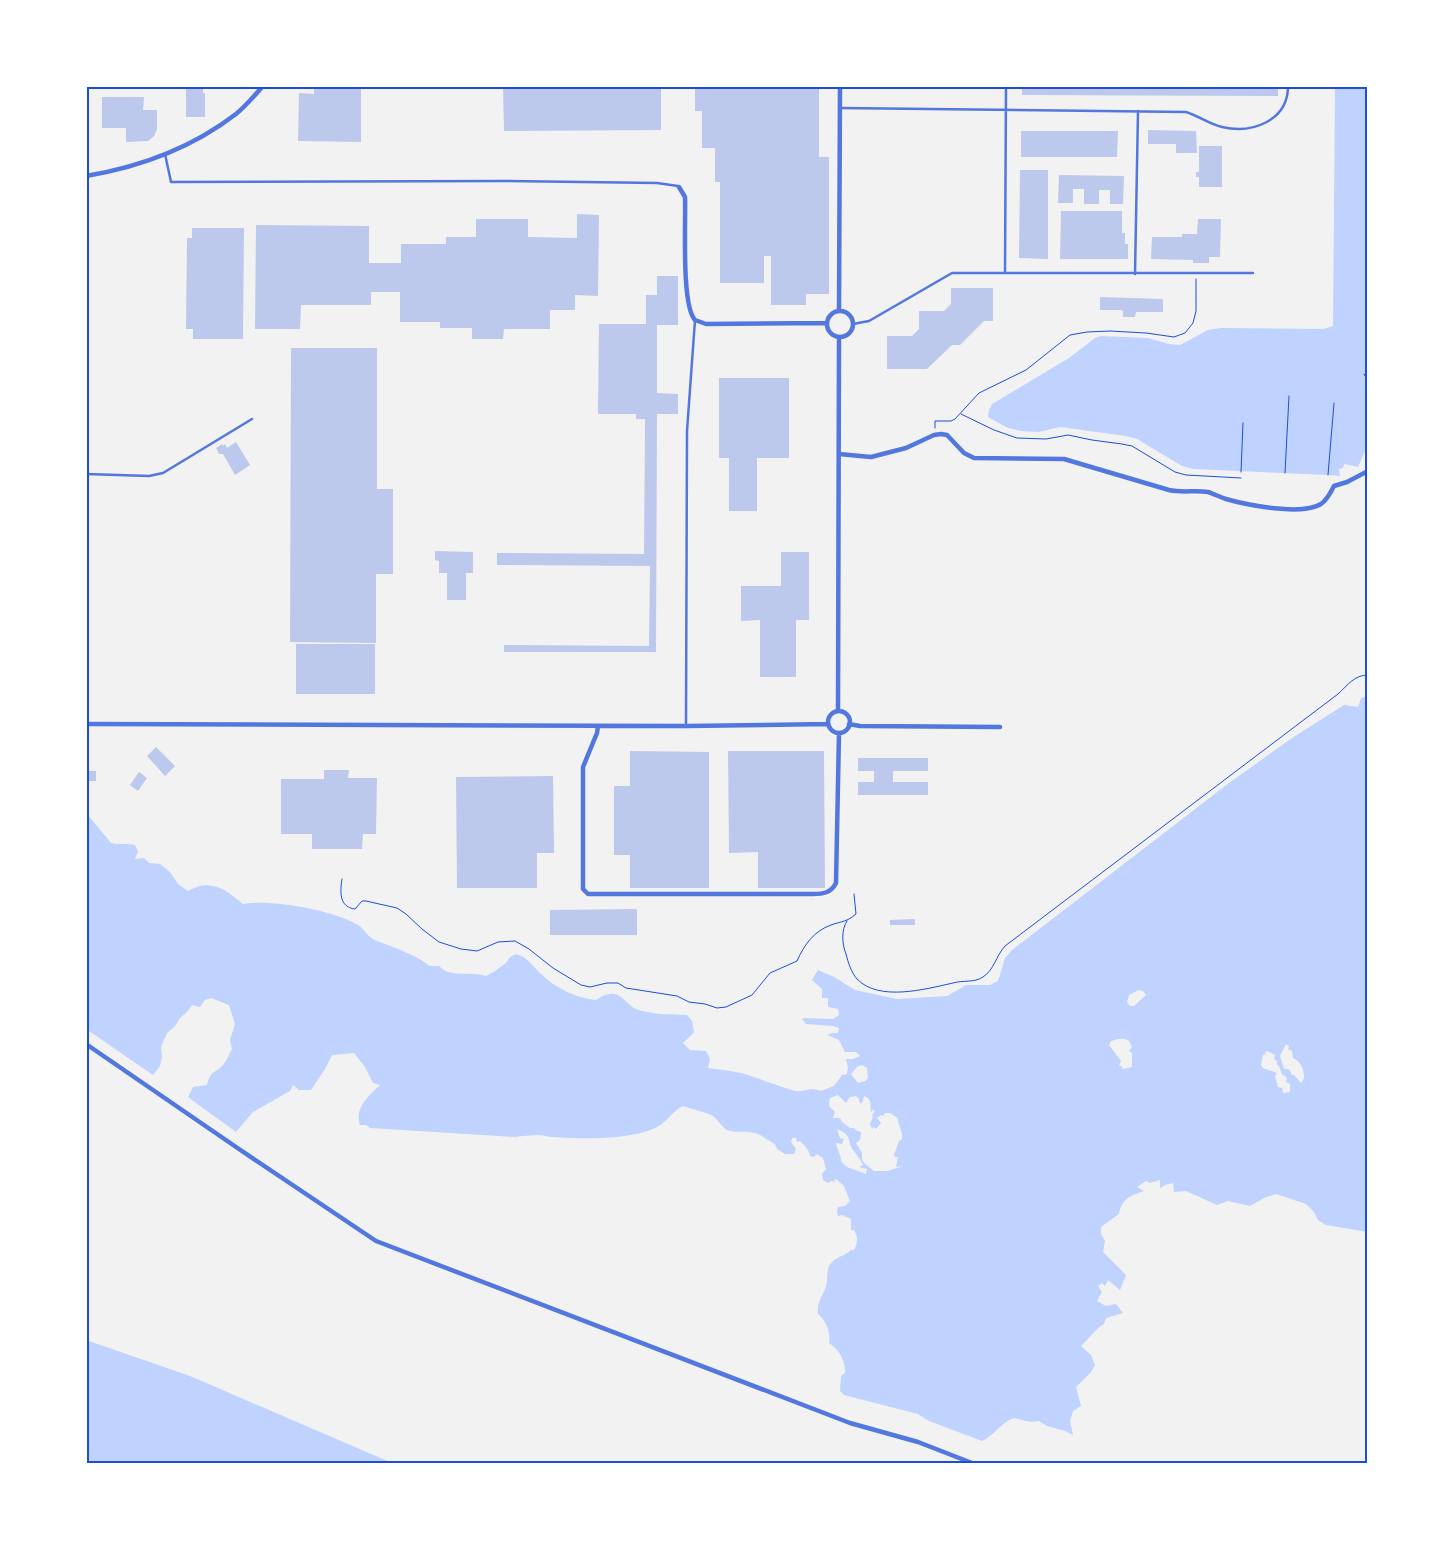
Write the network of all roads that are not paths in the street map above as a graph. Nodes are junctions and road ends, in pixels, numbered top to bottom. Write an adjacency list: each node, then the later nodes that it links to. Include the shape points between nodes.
1 (263, 86): 8 (street, via 237,113 199,138)
2 (840, 86): 5 (street)
3 (1006, 86): 6 (lane)
4 (1288, 86): 7 (lane, via 1286,100 1278,113 1252,128 1220,127 1186,112)
5 (840, 108): 6 (lane); 14 (street)
6 (1006, 110): 7 (lane); 11 (lane)
7 (1138, 111): 13 (lane)
8 (165, 154): 9 (street); 10 (lane, via 171,182 657,183)
9 (86, 176)
10 (679, 187): 15 (street, via 685,196 687,290 690,311)
11 (1005, 273): 13 (lane); 17 (lane, via 952,273 869,321)
12 (1253, 273): 13 (lane)
13 (1135, 274)
14 (839, 310): 16 (street, via 830,314); 17 (street, via 848,313)
15 (695, 320): 16 (street, via 706,324); 28 (lane, via 687,431)
16 (826, 323): 18 (street, via 830,333)
17 (853, 324): 18 (street, via 849,334)
18 (839, 337): 20 (street)
19 (252, 419): 22 (lane, via 163,473 149,476)
20 (839, 454): 21 (street, via 871,457 906,448 934,435 947,436 974,458 1064,459 1169,490 1208,492 1232,500 1287,509 1320,504 1334,486); 23 (street)
21 (1368, 471)
22 (86, 474)
23 (838, 711): 25 (street, via 830,715); 26 (street, via 847,715)
24 (86, 724): 27 (street)
25 (828, 724): 28 (street); 30 (street)
26 (849, 724): 29 (street); 30 (street, via 846,730)
27 (598, 726): 28 (street); 30 (street, via 583,767 583,889 588,894 828,892 836,883)
28 (686, 726)
29 (1000, 728)
30 (838, 733)
31 (86, 1044): 32 (street, via 376,1241 850,1423 918,1442)
32 (972, 1463)

